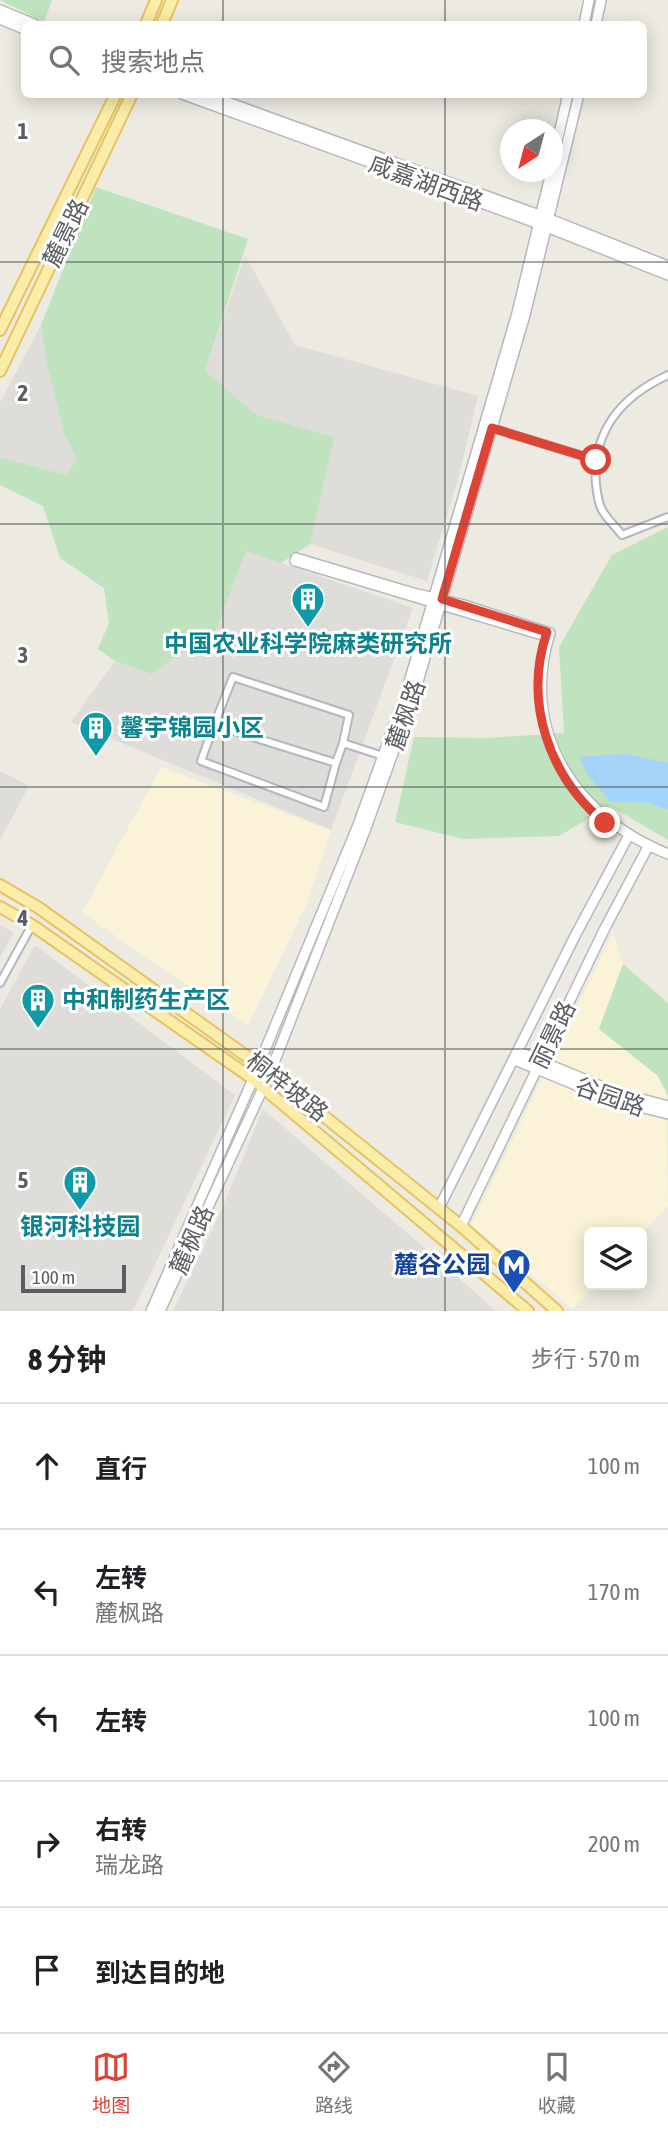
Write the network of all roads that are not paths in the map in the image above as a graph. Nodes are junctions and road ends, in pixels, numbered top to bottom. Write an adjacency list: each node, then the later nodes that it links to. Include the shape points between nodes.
1 (156, 0): 8 (main road)
2 (172, 0): 9 (main road)
3 (589, 0): 10 (main road)
4 (601, 0): 11 (main road)
5 (0, 10): 7 (main road)
6 (0, 19): 12 (main road)
7 (27, 21)
8 (147, 21)
9 (163, 21)
10 (585, 21)
11 (597, 21)
12 (21, 28)
13 (114, 98): 24 (main road, 麓景路)
14 (130, 98): 25 (main road, 麓景路)
15 (193, 98): 21 (main road, 咸嘉湖西路)
16 (216, 98): 21 (main road, 咸嘉湖西路)
17 (567, 98): 19 (main road)
18 (578, 98): 21 (main road, 麓枫路)
19 (562, 119)
20 (550, 182): 21 (main road)
21 (544, 222): 22 (main road, 咸嘉湖西路); 23 (main road, 咸嘉湖西路); 27 (main road, 麓枫路); 30 (main road)
22 (668, 267)
23 (668, 275)
24 (0, 330)
25 (0, 371)
26 (668, 375): 28 (street, via 627,400 597,447)
27 (492, 428): 28 (street); 30 (main road, 麓枫路)
28 (596, 460): 29 (street, via 601,508 622,535)
29 (668, 517)
30 (437, 600): 30 (main road, via 296,558 295,561); 33 (main road); 35 (main road, via 548,634 540,657 538,692 548,744 575,793 598,817); 45 (main road, 麓枫路, via 415,692)
31 (214, 725): 32 (street, via 233,677 349,715); 34 (street); 34 (street, via 201,761 324,807)
32 (343, 743): 33 (street); 34 (street)
33 (383, 755): 43 (main road)
34 (336, 763)
35 (628, 837): 36 (main road); 42 (main road, 丽景路)
36 (648, 848): 37 (main road); 44 (main road, 丽景路)
37 (668, 856)
38 (0, 885): 43 (main road, 桐梓坡路)
39 (0, 906): 40 (main road, 桐梓坡路)
40 (32, 925): 41 (street); 46 (main road, 桐梓坡路)
41 (0, 983)
42 (517, 1056): 44 (main road, 谷园路); 49 (main road, 丽景路)
43 (259, 1065): 45 (main road, 桐梓坡路); 46 (main road)
44 (538, 1065): 47 (main road, 谷园路); 48 (main road, 谷园路, via 624,1104); 50 (main road, 丽景路)
45 (270, 1073): 46 (main road, 麓枫路); 49 (main road, 桐梓坡路)
46 (258, 1083): 51 (main road); 52 (main road, 麓枫路); 53 (main road, 桐梓坡路)
47 (668, 1106)
48 (668, 1114)
49 (439, 1208): 50 (main road, 桐梓坡路)
50 (461, 1226): 54 (main road, 桐梓坡路)
51 (150, 1311)
52 (160, 1311)
53 (528, 1311)
54 (557, 1311)

